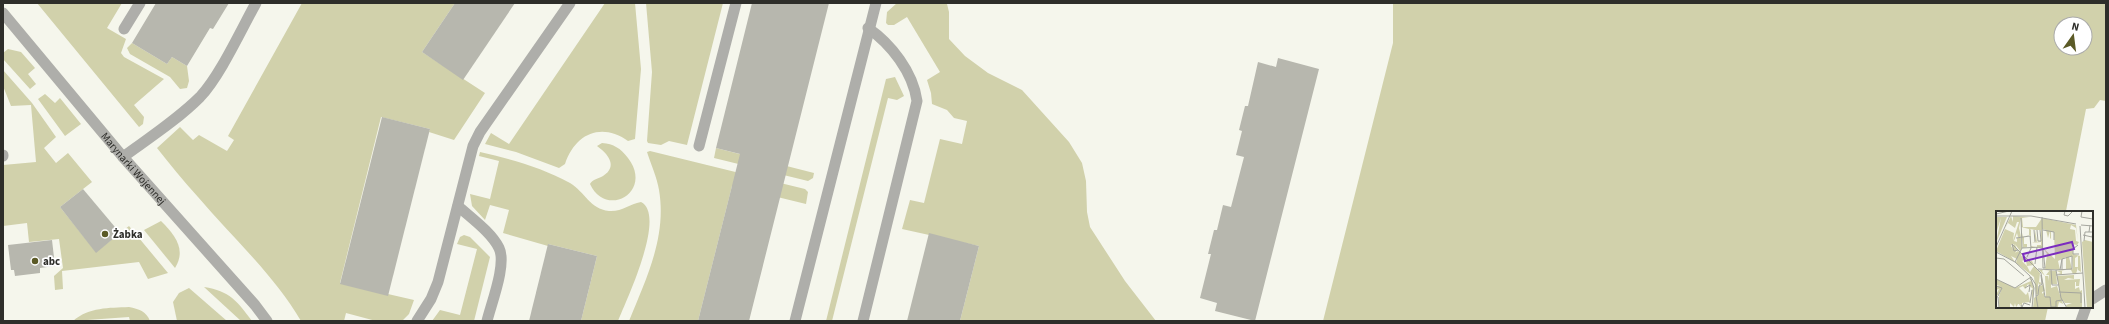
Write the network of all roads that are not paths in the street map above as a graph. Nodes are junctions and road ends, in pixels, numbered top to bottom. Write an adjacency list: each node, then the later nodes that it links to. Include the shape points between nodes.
1 (140, 3): 8 (street)
2 (256, 3): 10 (street, via 214,79 200,97)
3 (570, 3): 11 (street, via 480,132 473,146)
4 (736, 3): 9 (street)
5 (876, 3): 7 (street)
6 (3, 12): 10 (street, Marynarki Wojennej)
7 (868, 28): 18 (street); 19 (street, via 889,45 916,90 917,101)
8 (124, 29)
9 (699, 146)
10 (123, 157): 15 (street, Marynarki Wojennej)
11 (458, 206): 16 (street, via 438,282); 17 (street, via 494,240 501,256 501,266)
12 (2106, 290): 13 (street)
13 (2093, 298)
14 (2086, 308): 20 (street)
15 (267, 321)
16 (417, 321)
17 (487, 321)
18 (795, 321)
19 (863, 321)
20 (2081, 321)

